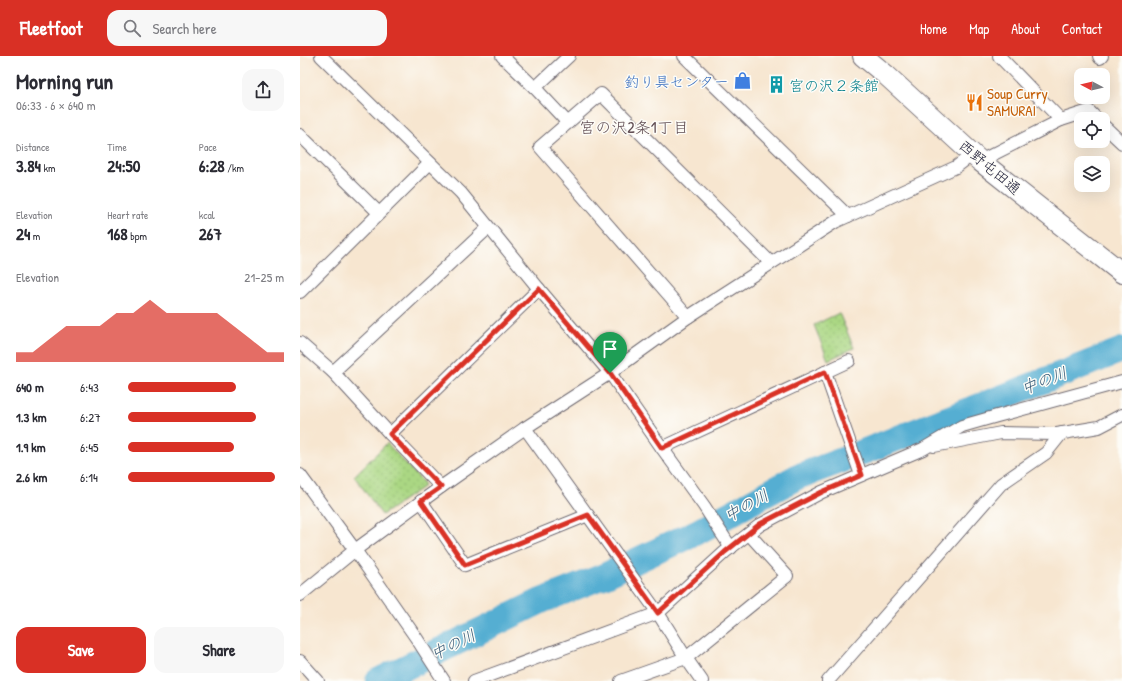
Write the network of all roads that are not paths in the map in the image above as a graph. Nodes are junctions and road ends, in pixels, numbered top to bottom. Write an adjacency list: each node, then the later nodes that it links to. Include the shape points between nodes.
1 (321, 56): 15 (street)
2 (502, 56): 7 (street)
3 (569, 56): 7 (street)
4 (684, 56): 17 (street)
5 (863, 56): 14 (main road, 西野屯田通)
6 (999, 56): 9 (street)
7 (535, 88): 10 (street)
8 (1074, 116): 9 (street)
9 (1061, 120): 14 (street)
10 (568, 123): 19 (street, via 601,94); 23 (street, via 540,147)
11 (1110, 130): 13 (street)
12 (300, 135): 16 (street)
13 (1120, 137)
14 (976, 158): 17 (street); 20 (main road, 西野屯田通)
15 (430, 163): 16 (street); 18 (street, via 461,193)
16 (379, 214): 22 (street)
17 (848, 216): 19 (street)
18 (488, 228): 21 (street); 26 (street)
19 (771, 263): 23 (street)
20 (1122, 273)
21 (539, 289): 28 (street); 33 (street)
22 (300, 292)
23 (688, 317): 28 (street)
24 (300, 343): 26 (street)
25 (849, 361): 27 (street)
26 (333, 372): 33 (street)
27 (825, 372): 34 (street); 36 (street)
28 (610, 373): 31 (street); 34 (street)
29 (1122, 382): 35 (street, via 962,426)
30 (1122, 416): 32 (street, via 1099,427)
31 (525, 428): 38 (street); 40 (street)
32 (1062, 433): 35 (street, via 1001,433); 54 (street, via 1046,453 1001,484)
33 (390, 434): 38 (street)
34 (662, 448): 42 (street)
35 (923, 449): 36 (street)
36 (859, 469): 41 (street, via 822,492 760,524)
37 (300, 475): 43 (street)
38 (441, 487): 39 (street)
39 (421, 501): 40 (street, via 465,565); 43 (street)
40 (588, 515): 45 (street)
41 (748, 534): 42 (street); 46 (street, via 787,576)
42 (731, 548): 45 (street)
43 (355, 550): 44 (street); 48 (street)
44 (300, 596)
45 (658, 613): 46 (street); 51 (street)
46 (686, 658): 49 (street); 53 (street)
47 (300, 661): 50 (street)
48 (442, 676)
49 (648, 677): 52 (street)
50 (318, 681)
51 (474, 681)
52 (621, 681)
53 (702, 681)
54 (828, 681)

